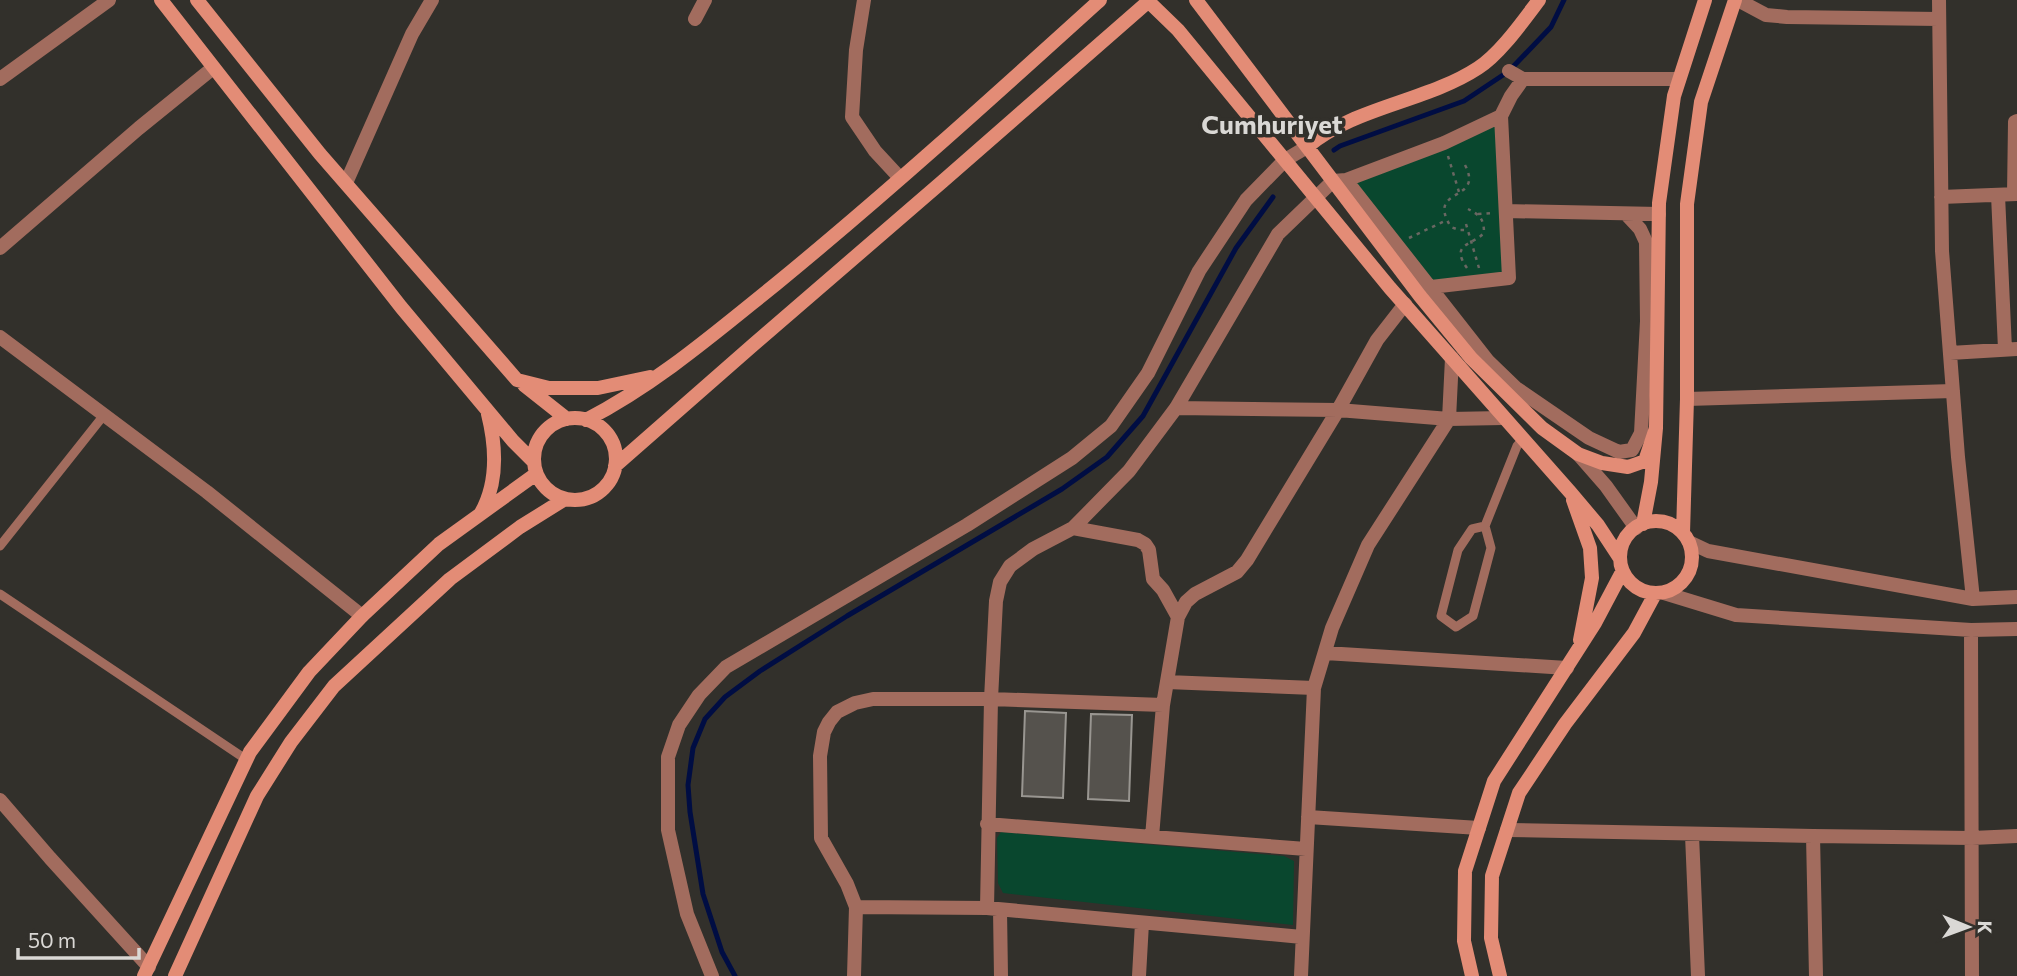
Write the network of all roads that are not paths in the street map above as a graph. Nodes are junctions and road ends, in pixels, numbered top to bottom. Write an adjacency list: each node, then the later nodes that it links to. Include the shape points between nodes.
1 (109, 0): 18 (street)
2 (161, 0): 16 (main road)
3 (197, 0): 27 (main road)
4 (432, 0): 27 (street, via 412,34)
5 (705, 0): 14 (street)
6 (864, 0): 25 (street, via 852,117)
7 (1100, 0): 25 (main road)
8 (1196, 0): 23 (main road)
9 (1539, 0): 23 (main road, via 1479,67 1432,91 1355,119)
10 (1705, 0): 20 (main road)
11 (1736, 0): 15 (street, via 1766,15 1787,18); 45 (main road, via 1701,102 1687,204)
12 (1939, 0): 15 (street)
13 (1148, 1): 24 (main road, via 1178,30); 57 (main road)
14 (695, 19)
15 (1939, 19): 31 (street)
16 (213, 68): 35 (street); 47 (main road)
17 (1509, 71): 19 (street)
18 (0, 79)
19 (1523, 79): 20 (street); 21 (street)
20 (1679, 79): 34 (main road)
21 (1501, 116): 26 (street, via 1444,143); 32 (street)
22 (2017, 121): 28 (street)
23 (1307, 147): 24 (street); 26 (main road)
24 (1285, 160): 30 (main road); 102 (street, via 1246,200 1212,250 1148,373 1111,426 1072,458 967,525 726,667 699,695 679,725 668,757 668,830 687,914)
25 (900, 178): 42 (main road)
26 (1340, 181): 30 (street); 36 (street); 56 (main road, via 1420,296 1471,358 1542,428)
27 (346, 183): 43 (main road)
28 (2016, 194): 29 (street)
29 (1998, 195): 31 (street); 39 (street)
30 (1316, 197): 37 (main road); 46 (street, via 1278,234)
31 (1941, 197): 40 (street)
32 (1506, 211): 33 (street); 36 (street, via 1509,278)
33 (1626, 214): 34 (street); 36 (street, via 1646,242 1641,433 1632,450 1619,452 1589,438 1516,388)
34 (1659, 214): 54 (main road)
35 (0, 248)
36 (1431, 287)
37 (1405, 304): 41 (main road); 48 (street, via 1377,340)
38 (0, 337): 49 (street)
39 (2011, 349): 40 (street)
40 (1950, 353): 44 (street)
41 (1452, 358): 50 (street); 51 (main road)
42 (659, 375): 43 (main road, via 598,388 549,388); 53 (main road)
43 (517, 380): 52 (main road)
44 (1952, 391): 45 (street); 72 (street)
45 (1687, 399): 65 (main road)
46 (1176, 408): 48 (street); 64 (street, via 1129,471)
47 (487, 409): 58 (main road); 61 (main road, via 494,437 492,487)
48 (1338, 410): 50 (street); 74 (street, via 1247,560 1237,572 1195,594)
49 (104, 415): 66 (lane); 73 (street)
50 (1449, 418): 51 (street); 78 (street, via 1368,545)
51 (1503, 418): 55 (main road)
52 (568, 419): 53 (main road); 58 (main road, via 556,422 539,439)
53 (586, 419): 57 (main road, via 606,432)
54 (1656, 428): 56 (main road, via 1645,461 1628,467); 63 (main road, via 1651,482)
55 (1523, 439): 59 (main road); 62 (lane)
56 (1578, 454): 63 (street)
57 (615, 466): 60 (main road, via 603,490 591,497)
58 (535, 468): 60 (main road, via 543,485); 61 (main road)
59 (1570, 492): 67 (main road); 77 (main road, via 1590,548 1592,578)
60 (565, 499): 101 (main road, via 450,579 334,686 257,796)
61 (479, 515): 73 (main road, via 439,544)
62 (1485, 526): 62 (lane, via 1491,548 1473,616 1456,627 1441,616 1458,550 1472,529)
63 (1639, 526): 65 (main road, via 1648,521 1664,522); 67 (main road, via 1624,539)
64 (1073, 528): 74 (street, via 1145,544 1153,579); 82 (street, via 1010,566 1000,582)
65 (1686, 537): 70 (main road, via 1692,551 1688,576 1673,590); 72 (street, via 1708,551)
66 (0, 545)
67 (1619, 557): 68 (main road)
68 (1622, 572): 70 (main road, via 1638,590); 77 (main road)
69 (0, 594): 84 (lane)
70 (1660, 594): 76 (street, via 1736,615); 89 (main road, via 1519,793)
71 (2017, 597): 72 (street)
72 (1973, 599)
73 (362, 616): 84 (main road, via 309,672)
74 (1178, 617): 80 (street)
75 (2017, 629): 76 (street)
76 (1972, 630): 94 (street)
77 (1578, 650): 79 (main road)
78 (1325, 653): 79 (street); 81 (street)
79 (1567, 668): 88 (main road, via 1494,781)
80 (1167, 682): 81 (street); 83 (street)
81 (1314, 688): 86 (street)
82 (991, 699): 83 (street); 87 (street); 96 (street, via 873,699 837,712 829,722 820,756 821,838)
83 (1163, 705): 91 (street)
84 (247, 760): 100 (main road)
85 (0, 800): 100 (street)
86 (1308, 817): 88 (street); 95 (street)
87 (987, 824): 91 (street); 97 (street)
88 (1479, 828): 107 (main road, via 1465,871 1464,942)
89 (1507, 830): 90 (street); 108 (main road, via 1493,876 1491,938)
90 (1692, 835): 92 (street); 109 (street)
91 (1152, 836): 95 (street)
92 (1813, 836): 94 (street); 110 (street)
93 (2017, 836): 94 (street)
94 (1972, 838): 111 (street)
95 (1306, 849): 99 (street)
96 (856, 907): 97 (street); 103 (street)
97 (994, 909): 98 (street); 104 (street)
98 (1142, 923): 99 (street); 105 (street)
99 (1302, 937): 106 (street)
100 (146, 971)
101 (175, 976)
102 (712, 976)
103 (853, 976)
104 (1001, 976)
105 (1139, 976)
106 (1301, 976)
107 (1472, 976)
108 (1500, 976)
109 (1698, 976)
110 (1816, 976)
111 (1972, 976)

